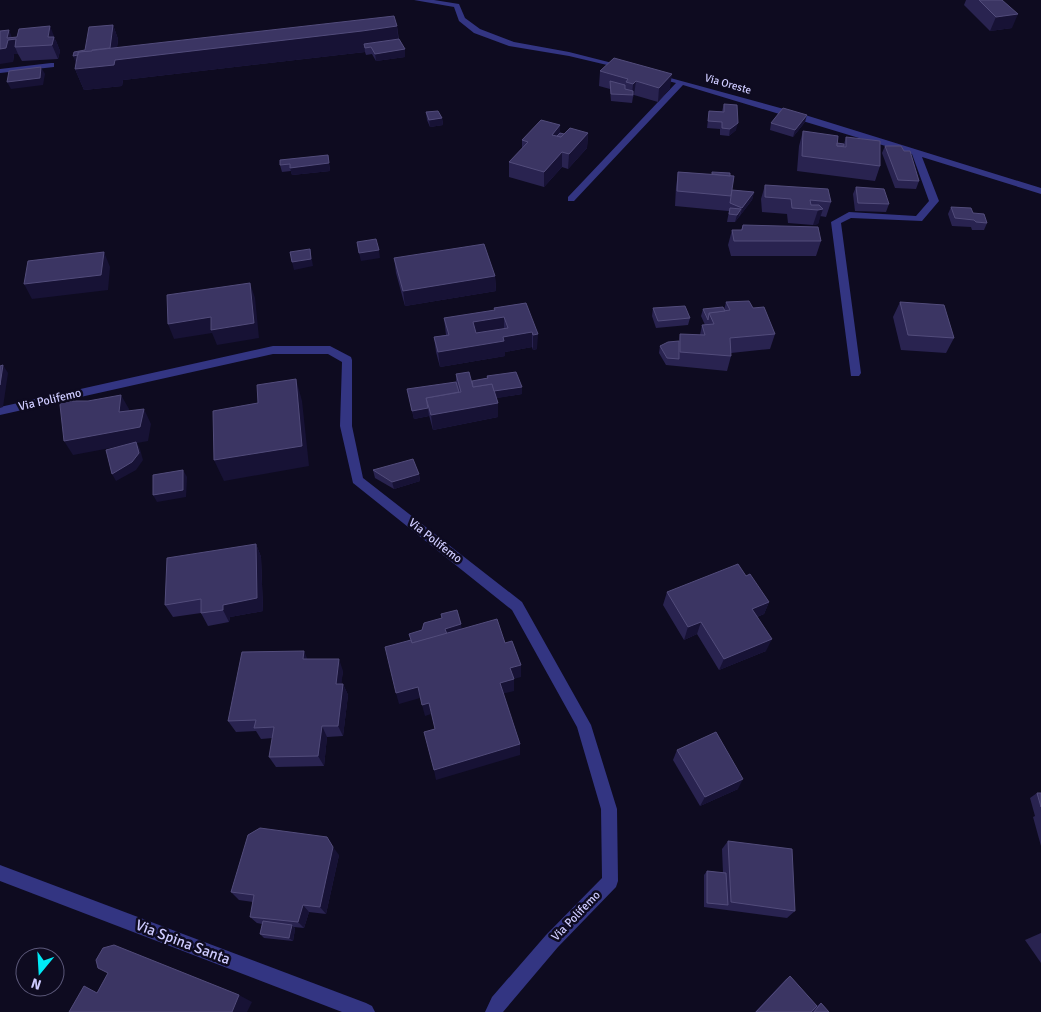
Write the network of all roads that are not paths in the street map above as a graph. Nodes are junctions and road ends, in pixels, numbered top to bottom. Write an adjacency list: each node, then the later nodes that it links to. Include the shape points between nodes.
1 (418, 0): 3 (street, via 458,5 462,19 477,31 512,44)
2 (51, 65): 4 (street)
3 (636, 70)
4 (0, 71)
5 (645, 72): 6 (street, Via Oreste)
6 (681, 82): 7 (street, Via Oreste); 9 (street)
7 (916, 153): 8 (street, Via Oreste); 10 (street, via 934,201 919,219 849,215 836,222)
8 (1041, 191)
9 (571, 199)
10 (855, 373)
11 (0, 411): 14 (street, Via Polifemo, via 273,350 330,350 347,360 346,426 357,480 517,606 584,724 609,809 610,881 552,941 498,1003)
12 (0, 873): 13 (street, Via Spina Santa)
13 (366, 1012)
14 (494, 1012)

